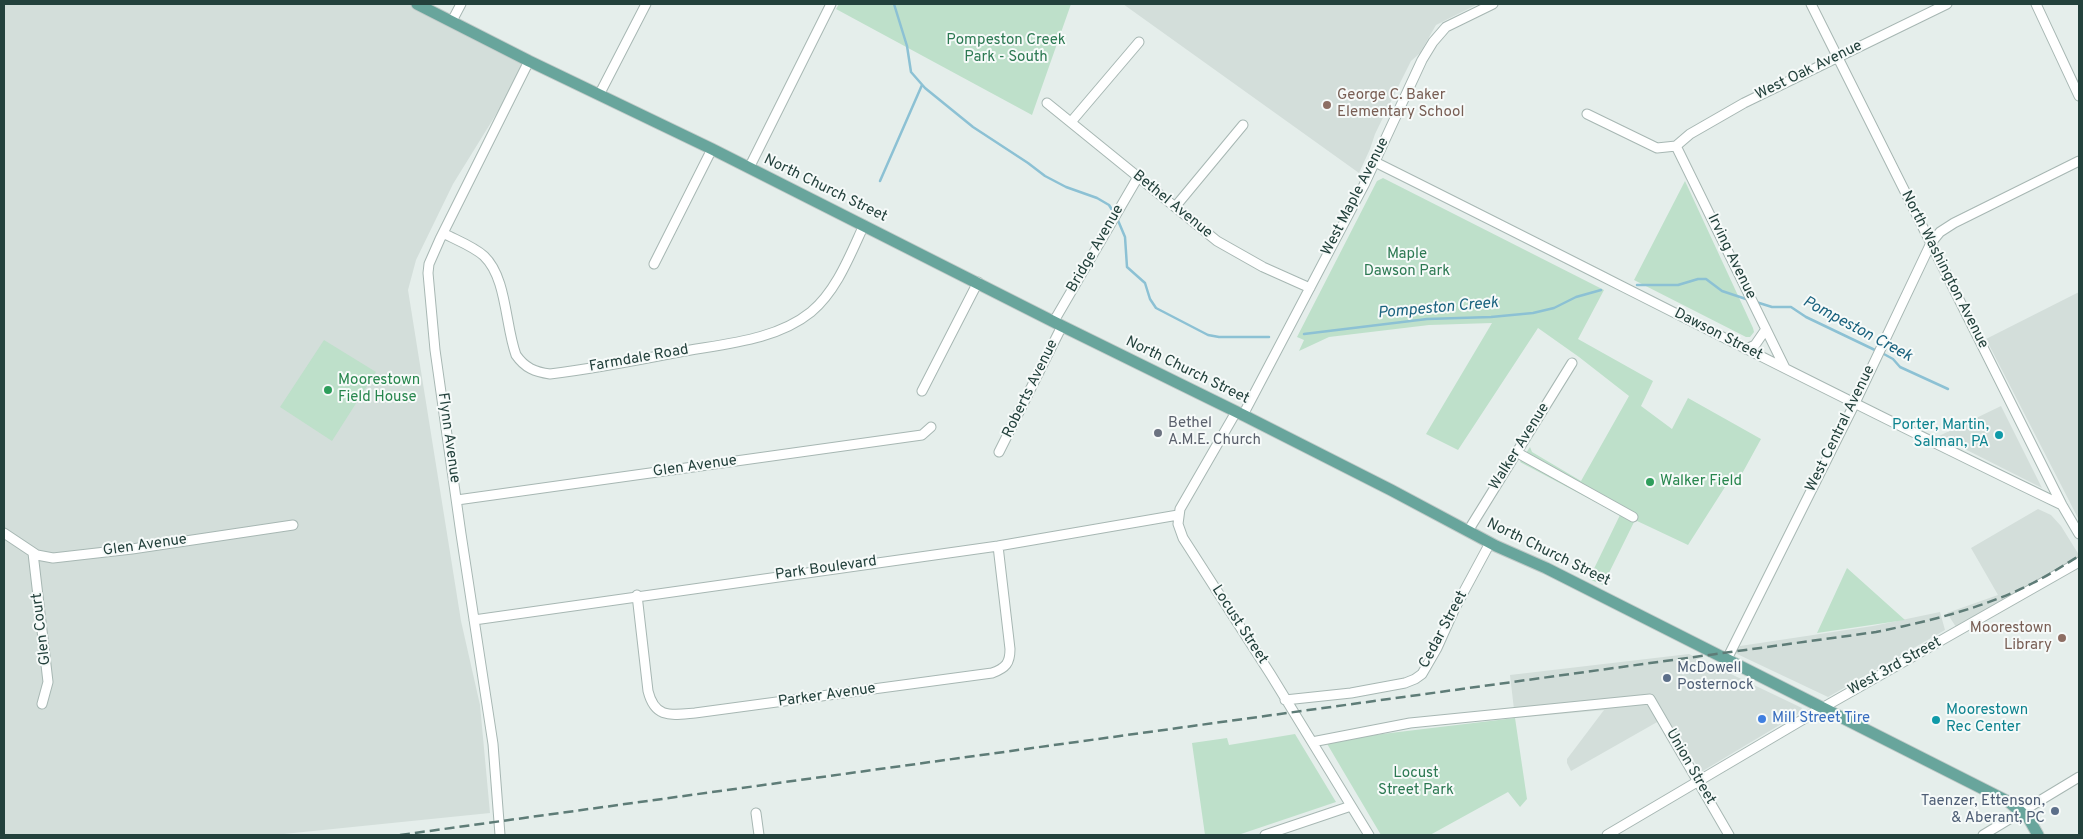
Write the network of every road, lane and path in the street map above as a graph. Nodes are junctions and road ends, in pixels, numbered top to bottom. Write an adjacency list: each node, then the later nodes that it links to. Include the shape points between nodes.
1 (417, 4): 9 (main road, North Church Street)
2 (461, 4): 9 (street)
3 (646, 4): 13 (street)
4 (831, 4): 23 (street)
5 (1493, 4): 22 (street, West Maple Avenue, via 1446,27 1433,42)
6 (1811, 4): 11 (street, North Washington Avenue)
7 (1947, 4): 11 (street, West Oak Avenue)
8 (2036, 4): 14 (street)
9 (452, 21): 12 (main road, North Church Street)
10 (1139, 42): 17 (street)
11 (1838, 57): 19 (street, West Oak Avenue, via 1744,103 1690,134); 28 (street, North Washington Avenue)
12 (528, 61): 13 (main road, North Church Street); 27 (street, Flynn Avenue)
13 (599, 94): 20 (main road, North Church Street)
14 (2079, 96)
15 (1046, 103): 17 (street, Bethel Avenue)
16 (1587, 114): 19 (street, via 1657,148)
17 (1071, 122): 24 (street, Bethel Avenue)
18 (1243, 125): 25 (street)
19 (1676, 146): 33 (street, Irving Avenue)
20 (712, 149): 23 (main road, North Church Street); 29 (street)
21 (2079, 161): 28 (street, West Central Avenue, via 1954,222)
22 (1375, 162): 31 (street, West Maple Avenue); 34 (street, Dawson Street)
23 (749, 168): 26 (main road, North Church Street)
24 (1138, 177): 25 (street, Bethel Avenue); 32 (street, Bridge Avenue)
25 (1174, 207): 31 (street, Bethel Avenue, via 1226,248)
26 (864, 225): 27 (street, Farmdale Road, via 842,271 824,298 810,312 785,328 741,340 550,374 530,369 516,355 501,289 491,264 476,249); 30 (main road, North Church Street)
27 (443, 233): 43 (street, Flynn Avenue, via 429,264 428,290)
28 (1931, 244): 38 (street, West Central Avenue); 44 (street, North Washington Avenue)
29 (654, 264)
30 (978, 282): 32 (main road, North Church Street); 37 (street)
31 (1310, 288): 39 (street, West Maple Avenue)
32 (1058, 323): 39 (main road, North Church Street); 41 (street, Roberts Avenue)
33 (1766, 329): 34 (street, via 1755,345); 36 (street, Irving Avenue)
34 (1746, 349): 36 (street, Dawson Street)
35 (1572, 364): 42 (street, Walker Avenue)
36 (1785, 368): 38 (street, Dawson Street)
37 (922, 391)
38 (1854, 405): 44 (street, Dawson Street); 57 (street, West Central Avenue)
39 (1240, 413): 45 (street); 48 (main road, North Church Street)
40 (931, 427): 43 (street, Glen Avenue, via 922,436)
41 (1000, 452)
42 (1516, 452): 46 (street); 48 (street, Walker Avenue)
43 (456, 500): 56 (street, Flynn Avenue)
44 (2062, 505): 50 (street, North Washington Avenue)
45 (1178, 515): 52 (street, Park Boulevard); 58 (street, Locust Street, via 1184,538)
46 (1633, 517)
47 (293, 525): 53 (street, Glen Avenue, via 61,557 45,558)
48 (1468, 531): 51 (main road, North Church Street)
49 (4, 533): 53 (street, Glen Avenue)
50 (2079, 534)
51 (1490, 543): 57 (main road, North Church Street); 58 (street, Cedar Street, via 1422,674 1415,680)
52 (998, 546): 55 (street, Park Boulevard); 55 (street, Parker Avenue, via 1010,648 1004,668 844,694 668,715 653,705 648,691)
53 (33, 553): 59 (street, Glen Court, via 48,682)
54 (2079, 562): 60 (street, West 3rd Street)
55 (637, 595): 56 (street, Park Boulevard)
56 (474, 620): 67 (street, Flynn Avenue, via 493,744)
57 (1727, 659): 60 (main road, North Church Street)
58 (1285, 700): 61 (street, Locust Street)
59 (42, 704)
60 (1824, 707): 63 (street, West 3rd Street); 65 (main road, North Church Street)
61 (1312, 742): 63 (street, Union Street, via 1410,723 1650,700); 64 (street, Locust Street)
62 (2079, 777): 65 (street)
63 (1698, 782): 71 (street, West 3rd Street); 72 (street, Union Street)
64 (1351, 806): 69 (street); 70 (street, Locust Street)
65 (2023, 812): 73 (street); 74 (main road, North Church Street)
66 (756, 813): 68 (street)
67 (500, 835)
68 (759, 835)
69 (1265, 835)
70 (1369, 835)
71 (1607, 835)
72 (1729, 835)
73 (1983, 835)
74 (2038, 835)

